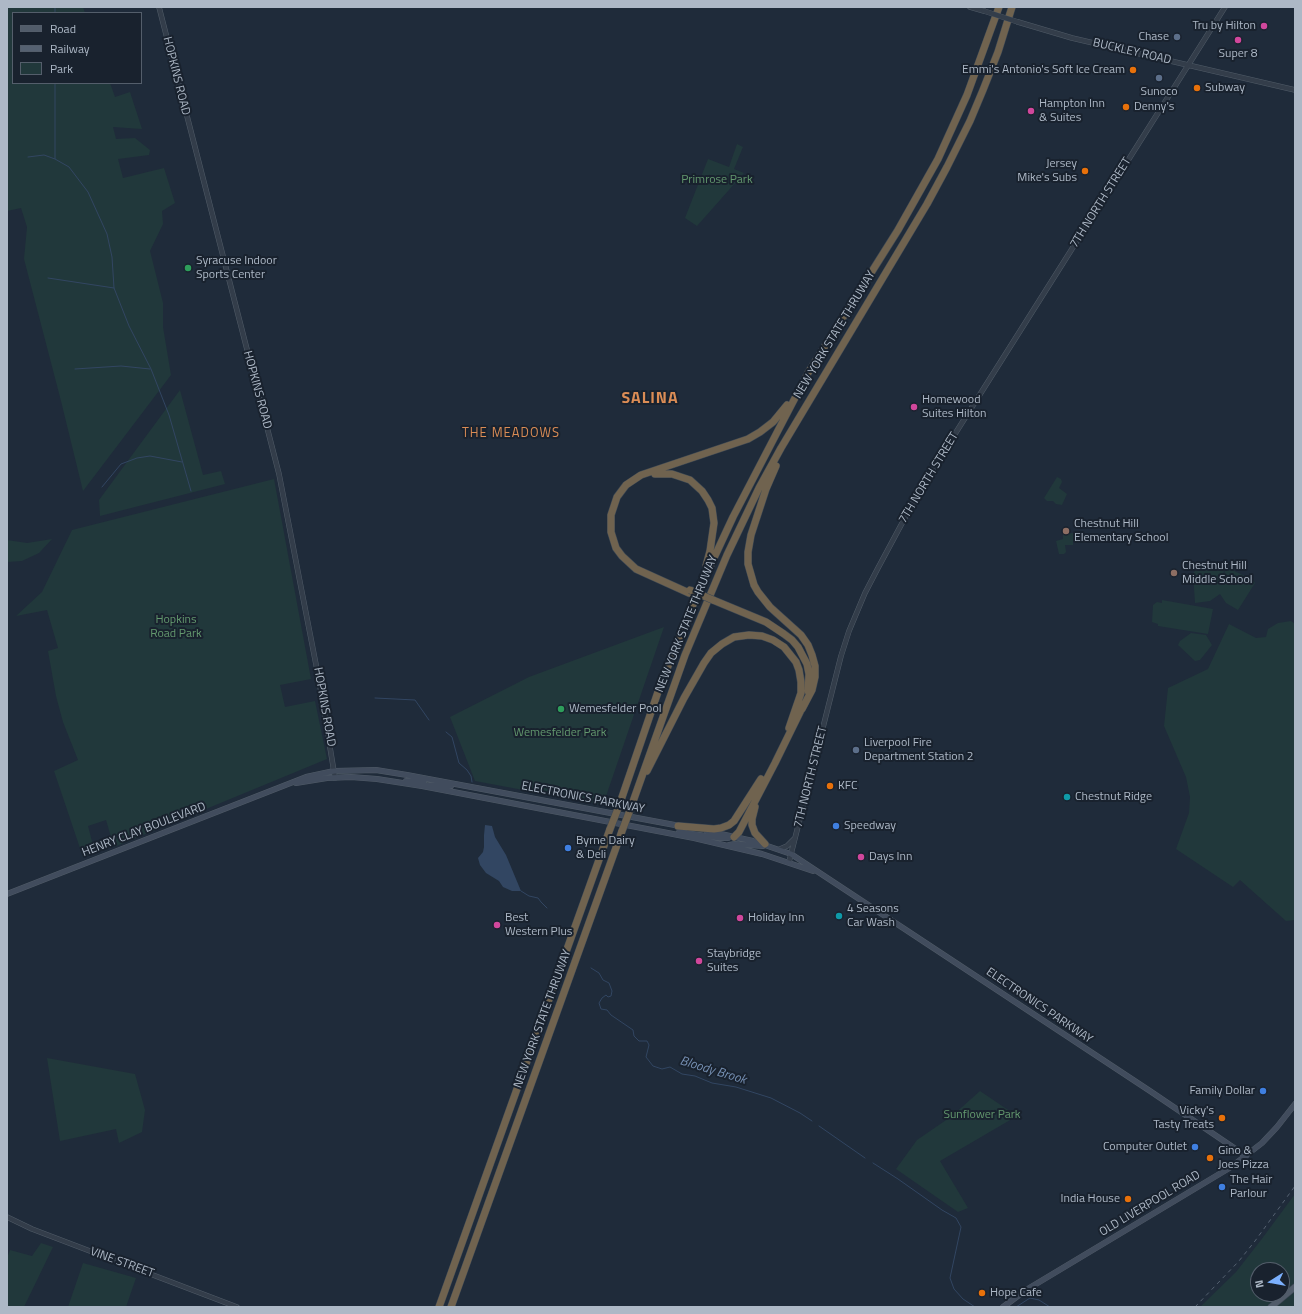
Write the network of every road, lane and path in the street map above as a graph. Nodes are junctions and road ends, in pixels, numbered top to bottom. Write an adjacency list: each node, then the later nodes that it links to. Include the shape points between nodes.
1 (158, 7): 17 (street, HOPKINS ROAD, via 279,474)
2 (970, 7): 8 (street, BUCKLEY ROAD, bridge, via 1072,38)
3 (996, 7): 7 (highway)
4 (999, 7): 7 (highway, NEW YORK STATE THRUWAY)
5 (1012, 7): 11 (highway, NEW YORK STATE THRUWAY, via 983,90 947,167)
6 (1225, 7): 8 (street, 7TH NORTH STREET)
7 (988, 39): 10 (highway, NEW YORK STATE THRUWAY, via 967,95 925,185)
8 (1189, 65): 9 (street, BUCKLEY ROAD); 28 (street, 7TH NORTH STREET, via 922,486 865,593 843,650)
9 (1295, 90)
10 (808, 373): 12 (highway, NEW YORK STATE THRUWAY, via 742,498); 13 (highway, via 782,411 760,432 735,444 641,475 626,485 617,497 611,515 610,532 622,556 636,569)
11 (794, 424): 15 (highway, via 756,518 748,552 748,564 758,592 801,636 812,655 815,677 812,690); 25 (highway, NEW YORK STATE THRUWAY, via 759,488 707,601 666,706)
12 (699, 590): 13 (highway, via 713,536 714,516 708,500 696,485 679,475 663,473 646,476 633,483 618,502 613,520 617,543 626,557 638,567); 43 (highway, NEW YORK STATE THRUWAY, bridge, via 660,686)
13 (690, 591): 14 (highway, bridge)
14 (713, 601): 15 (highway, via 766,622 798,647 809,674 808,690); 16 (highway, via 772,629 798,652 806,672 805,691)
15 (802, 709): 19 (highway)
16 (789, 728): 19 (highway); 25 (highway, via 801,693 796,662 784,647 773,640 749,635 734,638 711,653 704,663)
17 (334, 771): 18 (street, HOPKINS ROAD); 20 (main road, ELECTRONICS PARKWAY, via 376,770); 22 (main road, HENRY CLAY BOULEVARD, via 315,774)
18 (335, 778): 21 (main road, ELECTRONICS PARKWAY); 22 (main road, HENRY CLAY BOULEVARD)
19 (764, 779): 26 (highway, via 729,825 714,829); 29 (highway, via 739,832); 30 (highway, via 753,812 752,825)
20 (427, 780): 21 (main road); 24 (main road, ELECTRONICS PARKWAY)
21 (399, 782): 23 (main road, ELECTRONICS PARKWAY)
22 (289, 785): 37 (main road, HENRY CLAY BOULEVARD)
23 (422, 786): 24 (main road); 27 (main road, ELECTRONICS PARKWAY)
24 (470, 786): 26 (main road, ELECTRONICS PARKWAY)
25 (635, 796): 44 (highway, NEW YORK STATE THRUWAY, bridge)
26 (678, 826): 29 (main road, ELECTRONICS PARKWAY)
27 (656, 830): 29 (main road, via 720,838); 31 (main road, ELECTRONICS PARKWAY)
28 (796, 836): 33 (street, via 787,846); 34 (street, 7TH NORTH STREET)
29 (734, 837): 30 (main road, ELECTRONICS PARKWAY); 31 (main road)
30 (765, 844): 32 (main road, ELECTRONICS PARKWAY)
31 (728, 846): 32 (main road, via 735,844); 35 (main road, ELECTRONICS PARKWAY)
32 (774, 847): 33 (main road, ELECTRONICS PARKWAY)
33 (780, 849): 34 (main road, ELECTRONICS PARKWAY)
34 (791, 854): 35 (street, 7TH NORTH STREET); 36 (main road, ELECTRONICS PARKWAY)
35 (789, 862): 36 (main road, ELECTRONICS PARKWAY)
36 (820, 873): 39 (main road, ELECTRONICS PARKWAY)
37 (7, 894)
38 (1295, 1104): 39 (main road, OLD LIVERPOOL ROAD, via 1271,1134)
39 (1246, 1156): 45 (main road, OLD LIVERPOOL ROAD, via 1026,1290)
40 (7, 1217): 42 (street, VINE STREET, via 47,1235)
41 (1295, 1287): 46 (main road)
42 (237, 1307)
43 (439, 1307)
44 (451, 1307)
45 (1003, 1307)
46 (1271, 1307)

